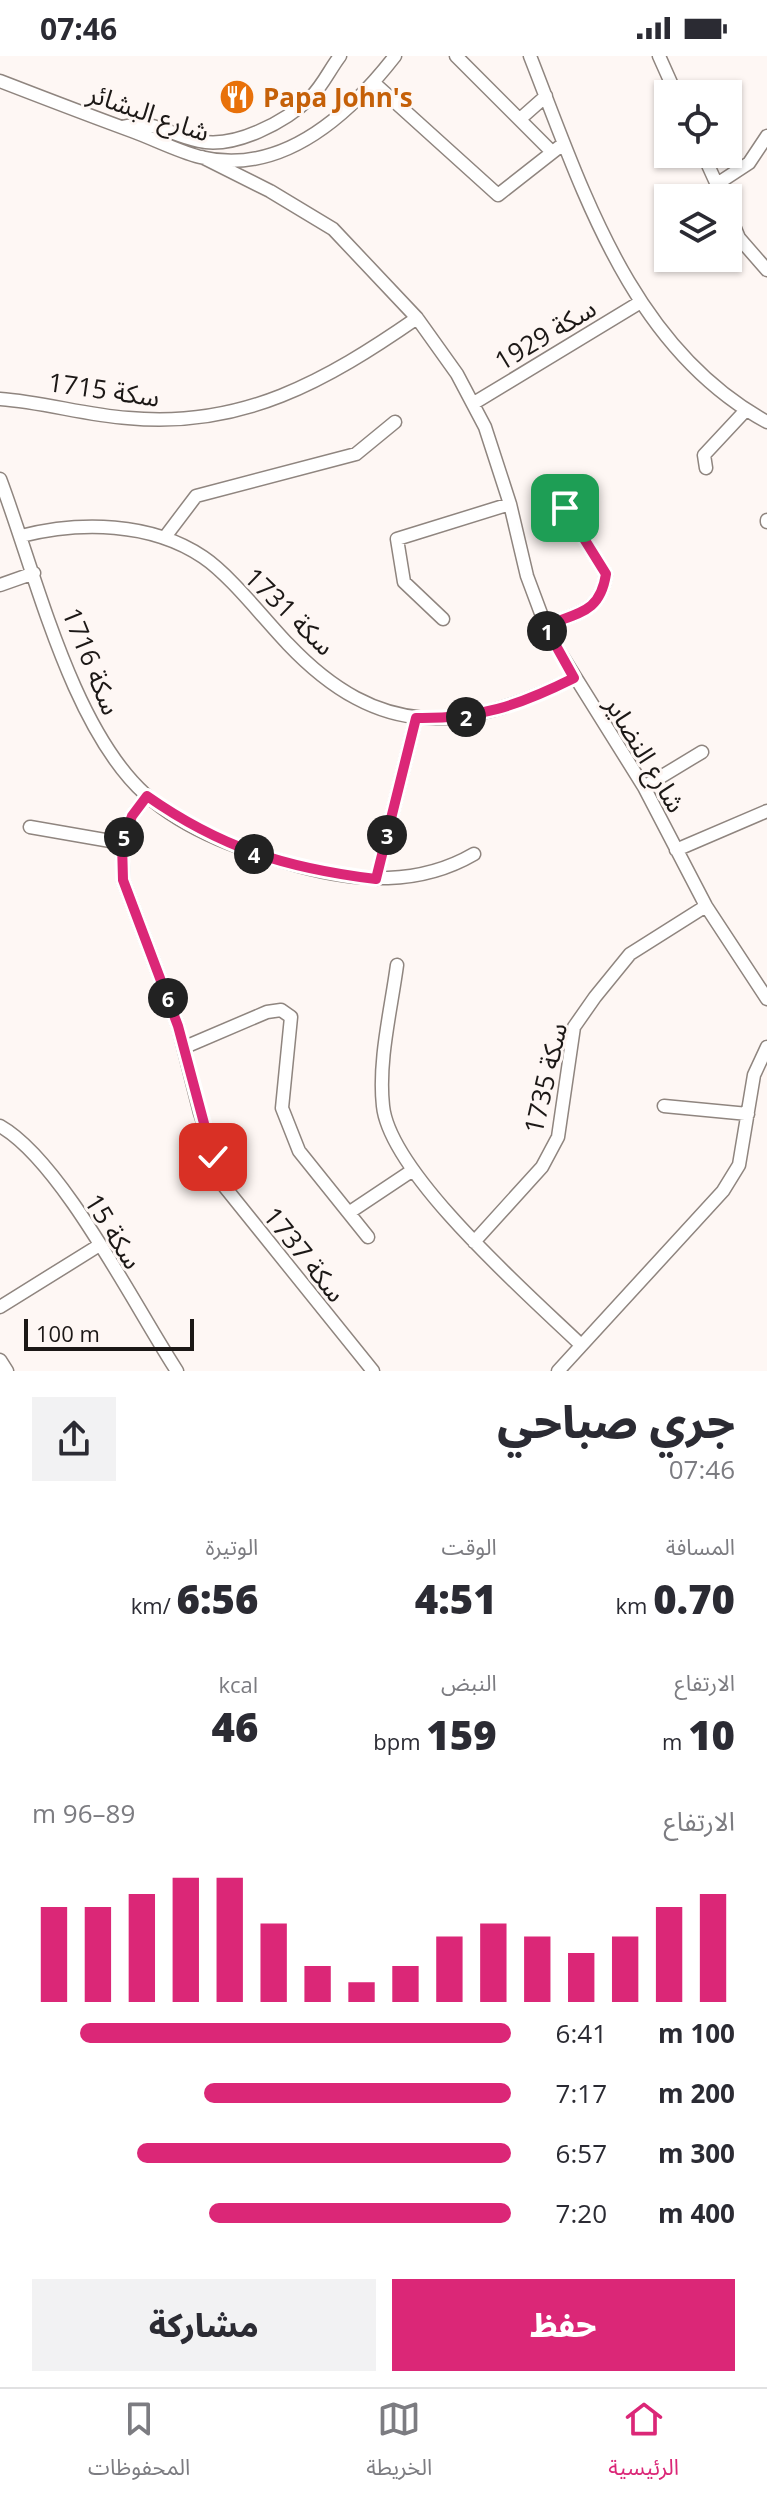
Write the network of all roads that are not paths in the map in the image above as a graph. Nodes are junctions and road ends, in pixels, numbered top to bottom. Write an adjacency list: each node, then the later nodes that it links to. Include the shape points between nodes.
1 (395, 56): 8 (street, شارع البشائر)
2 (456, 56): 10 (street)
3 (530, 56): 9 (street)
4 (659, 56): 6 (street)
5 (338, 58): 11 (street, via 310,98 233,141 201,142 146,122)
6 (670, 80)
7 (0, 81): 11 (street, شارع البشائر)
8 (374, 83): 13 (street, via 498,195); 14 (street, شارع البشائر, via 328,126 285,151)
9 (546, 96): 10 (street); 13 (street)
10 (520, 119): 13 (street)
11 (128, 126): 15 (street, شارع البشائر)
12 (767, 136): 17 (street, via 749,163)
13 (558, 148): 21 (street)
14 (262, 156): 15 (street, شارع البشائر); 18 (street, via 256,176)
15 (202, 157): 18 (street, شارع النضاير)
16 (710, 168): 17 (street)
17 (717, 184)
18 (261, 186): 22 (street, شارع النضاير, via 333,229)
19 (742, 241): 20 (street)
20 (767, 270)
21 (639, 303): 24 (street, سكة 1929); 25 (street, via 683,360)
22 (417, 318): 23 (street, سكة 1715, via 310,386 232,414 178,421 126,418); 24 (street, شارع النضاير)
23 (0, 399)
24 (474, 403): 30 (street, شارع النضاير)
25 (746, 410): 27 (street); 28 (street, via 704,455)
26 (395, 422): 33 (street, via 356,454 196,496)
27 (767, 422)
28 (706, 468)
29 (0, 479): 32 (street, سكة 1716)
30 (510, 504): 36 (street, via 397,539 404,582); 37 (street, شارع النضاير)
31 (565, 508): 37 (street, via 606,574 603,597)
32 (21, 536): 33 (street, سكة 1731, via 56,527 100,526); 34 (street, سكة 1716)
33 (165, 537): 39 (street, سكة 1731, via 206,558 297,654 332,681 373,707)
34 (34, 573): 35 (street); 42 (street, سكة 1716, via 79,697 101,740)
35 (0, 585)
36 (443, 619)
37 (545, 626): 38 (street, شارع النضاير)
38 (574, 678): 39 (street, سكة 1731, via 484,715); 41 (street, شارع النضاير)
39 (416, 718): 48 (street)
40 (702, 752): 41 (street)
41 (644, 787): 46 (street, شارع النضاير)
42 (147, 796): 45 (street, سكة 1737); 48 (street, سكة 1716, via 200,832 255,854)
43 (767, 811): 46 (street)
44 (30, 827): 45 (street)
45 (122, 843): 52 (street, سكة 1737, via 123,880)
46 (676, 850): 49 (street, شارع النضاير)
47 (474, 854): 48 (street, سكة 1716, via 423,876)
48 (376, 879)
49 (706, 906): 51 (street, شارع النضاير); 60 (street, سكة 1735, via 630,954 574,1027 558,1137 542,1167)
50 (397, 965): 57 (street, via 383,1110)
51 (767, 999)
52 (185, 1047): 58 (street, via 267,1012 281,1010 291,1017 282,1108 299,1151); 67 (street, سكة 1737, via 224,1186)
53 (767, 1047): 55 (street, via 754,1075)
54 (664, 1106): 55 (street)
55 (748, 1114): 63 (street, via 739,1165 723,1191)
56 (2, 1132): 61 (street, سكة 15, via 36,1155)
57 (413, 1170): 58 (street); 60 (street)
58 (350, 1212): 59 (street)
59 (368, 1237)
60 (474, 1242): 63 (street)
61 (98, 1246): 62 (street); 66 (street, سكة 15)
62 (0, 1307)
63 (581, 1345): 68 (street)
64 (0, 1360): 65 (street)
65 (7, 1371)
66 (177, 1371)
67 (373, 1371)
68 (558, 1371)

